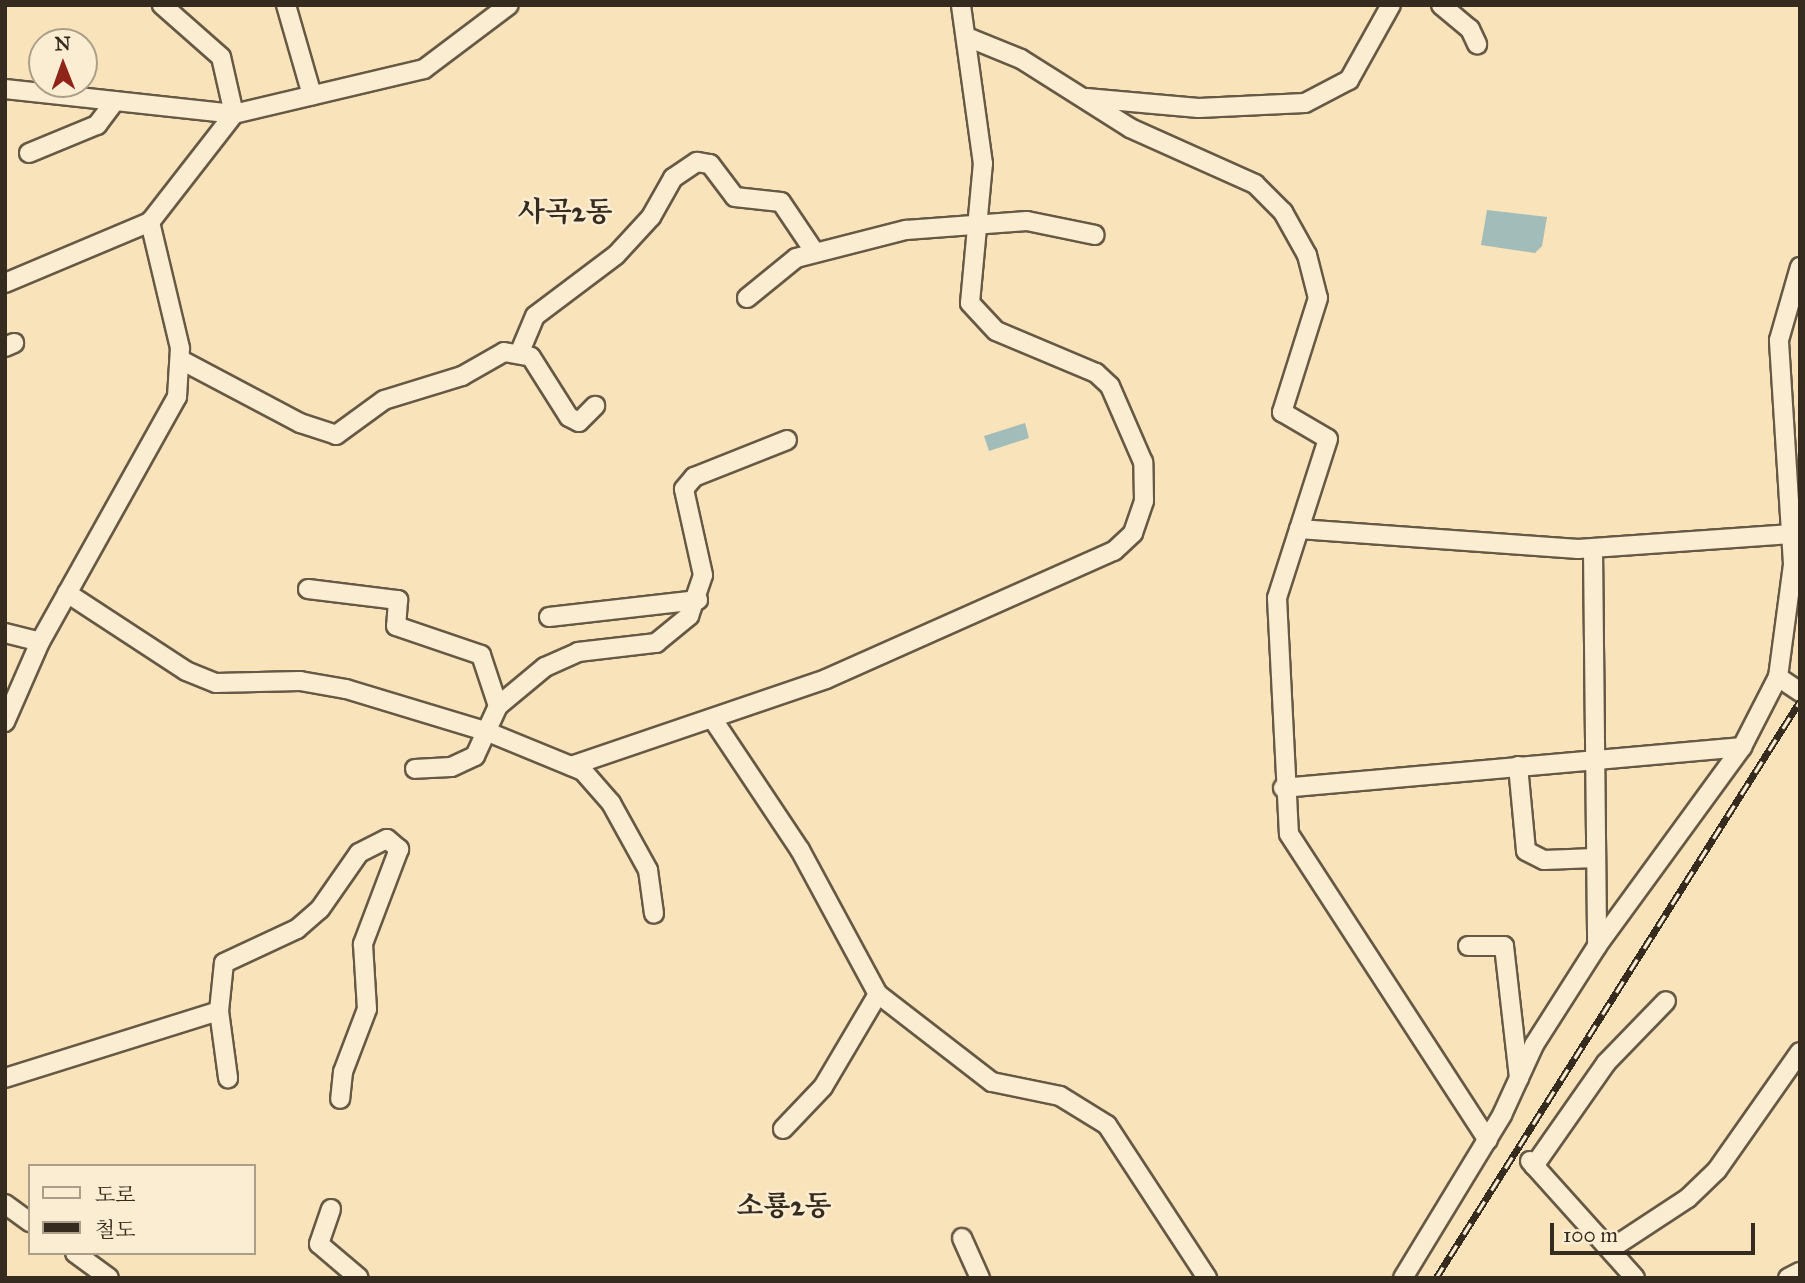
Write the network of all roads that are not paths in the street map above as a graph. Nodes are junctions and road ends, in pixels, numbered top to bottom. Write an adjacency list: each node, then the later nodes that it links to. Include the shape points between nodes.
1 (162, 5): 13 (street, via 221,57)
2 (286, 5): 10 (street)
3 (509, 5): 10 (street, via 425,69)
4 (961, 5): 7 (street)
5 (1391, 5): 11 (street, via 1349,80 1305,103 1199,108)
6 (1441, 5): 8 (street, via 1469,29)
7 (967, 37): 11 (street, via 1021,59); 16 (street, via 983,164)
8 (1477, 44)
9 (5, 89): 12 (street)
10 (312, 95): 13 (street)
11 (1071, 96): 26 (street, via 1255,184 1283,212 1307,255 1318,298 1282,412 1328,439)
12 (115, 101): 13 (street); 14 (street, via 97,125)
13 (234, 114): 15 (street)
14 (29, 153)
15 (150, 222): 20 (street); 23 (street)
16 (975, 222): 17 (street, via 1027,220); 18 (street); 39 (street, via 969,280 979,317 996,331 1097,373 1110,386 1143,462 1144,501 1133,533 1114,551 1008,600)
17 (1095, 235)
18 (814, 251): 21 (street); 22 (street, via 781,202 735,197 710,164 696,162 673,178 651,217 616,255 535,316)
19 (1800, 267): 27 (street, via 1779,340)
20 (5, 283)
21 (747, 298)
22 (519, 354): 23 (street, via 504,352 462,376 384,400 356,426 337,435 300,423); 24 (street, via 548,374 569,417 579,422)
23 (181, 360): 30 (street, via 171,413)
24 (595, 406)
25 (787, 440): 31 (street, via 694,477 684,489 703,575)
26 (1299, 529): 28 (street); 46 (street, via 1277,598)
27 (1791, 534): 28 (street); 35 (street, via 1788,627)
28 (1593, 549): 42 (street)
29 (308, 589): 37 (street, via 398,600 397,626 481,655)
30 (67, 593): 34 (street); 40 (street, via 186,671 216,683 300,681 346,689)
31 (698, 600): 32 (street); 37 (street, via 656,643 578,652 545,667)
32 (549, 617)
33 (5, 633): 34 (street)
34 (40, 642): 38 (street)
35 (1778, 677): 36 (street); 41 (street)
36 (1800, 692)
37 (498, 706): 40 (street)
38 (5, 722)
39 (715, 722): 43 (street); 51 (street, via 800,850)
40 (488, 732): 43 (street); 45 (street, via 475,756 451,767)
41 (1742, 747): 42 (street); 50 (street)
42 (1594, 759): 44 (street); 47 (street)
43 (571, 766): 48 (street, via 611,803 632,840 648,870)
44 (1518, 766): 46 (street); 47 (street, via 1526,851 1537,859)
45 (415, 769)
46 (1283, 788): 60 (street, via 1295,852 1329,892)
47 (1595, 858): 50 (street)
48 (654, 914)
49 (1468, 946): 56 (street, via 1504,946)
50 (1597, 946): 56 (street)
51 (878, 994): 59 (street, via 823,1087); 71 (street, via 992,1082 1060,1097 1107,1125)
52 (1666, 1001): 65 (street, via 1606,1063 1532,1163)
53 (219, 1011): 55 (street); 57 (street); 58 (street, via 223,963 296,929 372,842 397,842 363,944 367,1009 343,1072)
54 (1800, 1052): 65 (street, via 1717,1170 1688,1198)
55 (228, 1078)
56 (1519, 1078): 60 (street)
57 (5, 1079)
58 (340, 1099)
59 (783, 1129)
60 (1488, 1140): 72 (street)
61 (5, 1204): 63 (street)
62 (331, 1209): 69 (street, via 319,1244)
63 (28, 1221)
64 (961, 1238): 70 (street)
65 (1612, 1248): 73 (street)
66 (78, 1255): 68 (street)
67 (1800, 1272): 74 (street)
68 (109, 1278)
69 (359, 1278)
70 (980, 1278)
71 (1207, 1278)
72 (1403, 1278)
73 (1635, 1278)
74 (1788, 1278)

